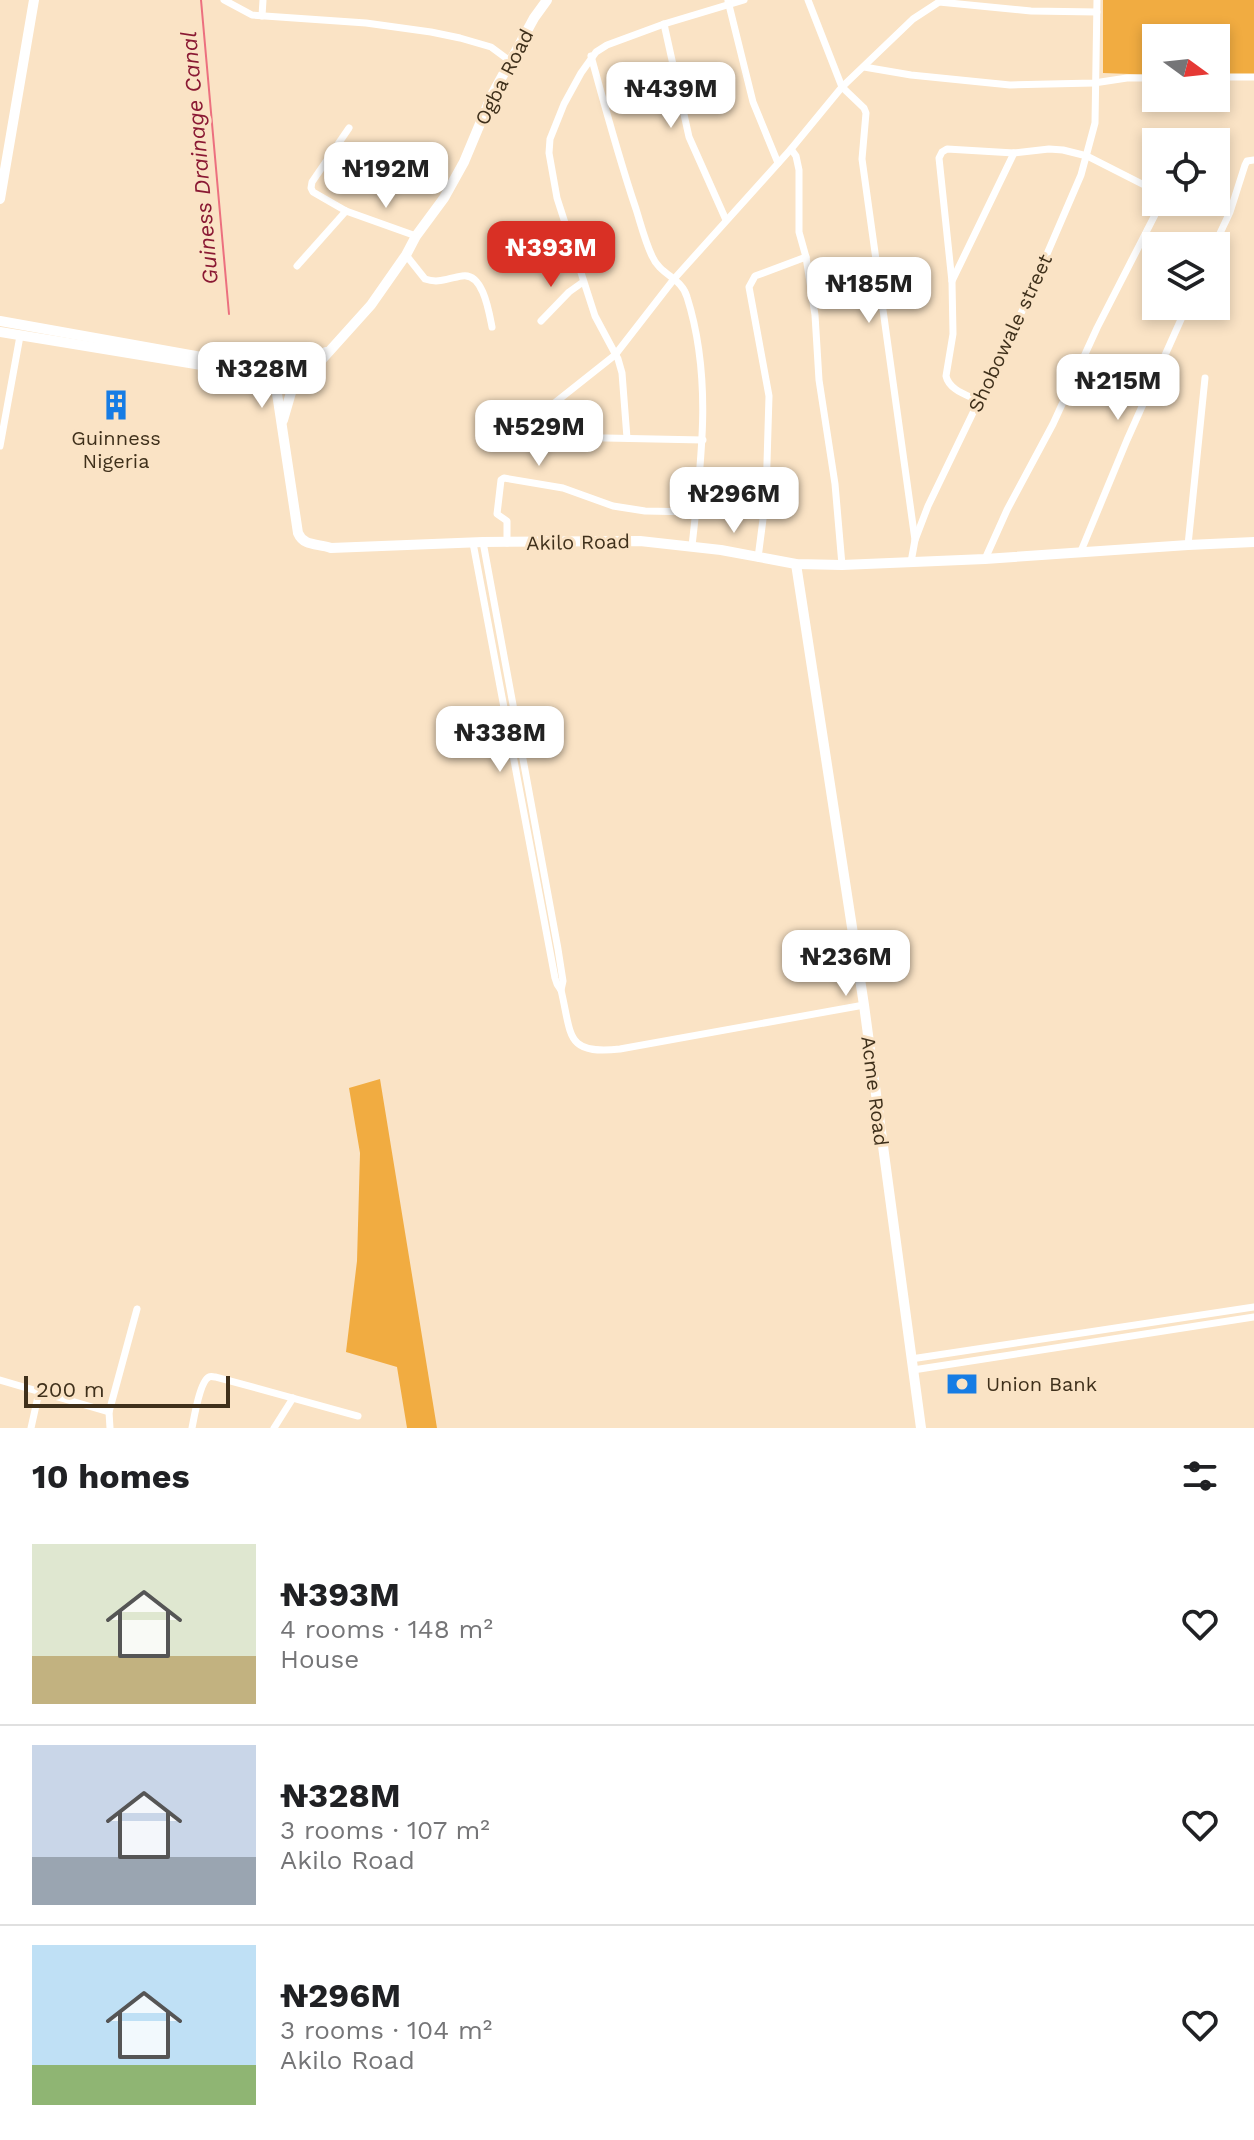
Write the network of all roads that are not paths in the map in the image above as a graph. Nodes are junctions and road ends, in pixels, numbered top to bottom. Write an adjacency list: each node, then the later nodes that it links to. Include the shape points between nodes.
1 (34, 0): 29 (street)
2 (224, 0): 12 (street)
3 (263, 0): 12 (street)
4 (547, 0): 15 (street, Ogba Road)
5 (744, 0): 9 (street)
6 (808, 0): 21 (street)
7 (1031, 0): 10 (street)
8 (1097, 0): 11 (street, Shobowale street)
9 (728, 2): 13 (street); 27 (street, via 753,102)
10 (1031, 11): 11 (street); 16 (street, via 939,2 913,19)
11 (1097, 12): 20 (street, Shobowale street)
12 (262, 16): 15 (street, via 431,32 479,42)
13 (664, 24): 14 (street); 32 (street, via 689,137)
14 (591, 56): 38 (street, via 652,256); 39 (street, via 564,104 549,146 557,198)
15 (510, 61): 34 (street, Ogba Road, via 464,162)
16 (864, 67): 20 (street, via 1010,85); 21 (street)
17 (1230, 77): 18 (street)
18 (1254, 77)
19 (1142, 78): 20 (street)
20 (1094, 83): 25 (street, Shobowale street, via 1095,123)
21 (842, 87): 23 (street); 60 (street, via 866,113 862,159)
22 (349, 128): 30 (street, via 311,188)
23 (791, 149): 27 (street); 36 (street, via 799,170 799,232)
24 (1014, 153): 25 (street, via 1049,149); 40 (street); 40 (street, via 947,149 939,158)
25 (1087, 156): 28 (street); 54 (street, Shobowale street)
26 (1254, 160): 33 (street, via 1245,165)
27 (778, 163): 32 (street)
28 (1142, 184)
29 (0, 199)
30 (346, 211): 34 (street); 37 (street)
31 (1154, 216): 68 (street)
32 (726, 220): 38 (street)
33 (1221, 232)
34 (416, 236): 35 (street, Ogba Road)
35 (406, 255): 44 (street, via 429,281 472,277 488,305); 47 (street, Ogba Road, via 371,305)
36 (806, 257): 67 (street, via 755,276 749,287 770,405); 71 (street)
37 (297, 266)
38 (674, 279): 48 (street); 57 (street, via 687,294 698,339)
39 (583, 282): 43 (street); 48 (street)
40 (952, 282): 54 (street, via 947,382)
41 (1181, 320): 66 (street)
42 (0, 321): 49 (street, Ogba Road, via 246,365)
43 (541, 321)
44 (492, 327)
45 (0, 332): 46 (street)
46 (20, 336): 52 (street, via 255,374); 58 (street)
47 (328, 351): 49 (street, Ogba Road); 51 (street, Ogba Road)
48 (615, 355): 56 (street, via 623,382); 56 (street, via 542,414 539,428 545,436)
49 (285, 362): 51 (street, via 298,366); 52 (street, via 272,371)
50 (1205, 378): 64 (street)
51 (301, 379): 53 (street)
52 (275, 385): 53 (street); 55 (street, Akilo Road)
53 (292, 389): 55 (street, Akilo Road)
54 (979, 401): 60 (street, Shobowale street)
55 (282, 430): 62 (street, Akilo Road, via 298,533 304,541 331,548)
56 (627, 438): 57 (street)
57 (703, 440): 59 (street)
58 (0, 446)
59 (696, 512): 63 (street, via 613,506 563,488 504,478 496,511 507,521); 65 (street)
60 (915, 540): 69 (street)
61 (1254, 542): 64 (street, Akilo Road)
62 (478, 543): 63 (street, Akilo Road); 72 (street, via 557,984 573,1039 587,1050 603,1051)
63 (507, 543): 65 (street, Akilo Road, via 640,541)
64 (1188, 545): 66 (street, Akilo Road)
65 (692, 546): 67 (street, Akilo Road)
66 (1081, 551): 68 (street, Akilo Road)
67 (758, 558): 70 (street, Akilo Road)
68 (985, 559): 69 (street, Akilo Road)
69 (911, 562): 71 (street, Akilo Road)
70 (796, 564): 71 (street, Akilo Road); 72 (street, Acme Road)
71 (842, 565)
72 (864, 1005): 78 (street, Acme Road)
73 (1254, 1307): 76 (street)
74 (137, 1309): 82 (street)
75 (1254, 1317): 77 (street)
76 (1000, 1345): 77 (street); 78 (street)
77 (1002, 1355): 78 (street)
78 (912, 1364): 88 (street, Acme Road)
79 (0, 1380): 80 (street)
80 (39, 1392): 82 (street); 84 (street)
81 (293, 1398): 83 (street); 86 (street, via 209,1377); 87 (street)
82 (109, 1412): 85 (street)
83 (358, 1416)
84 (31, 1428)
85 (110, 1428)
86 (192, 1428)
87 (274, 1428)
88 (921, 1428)

